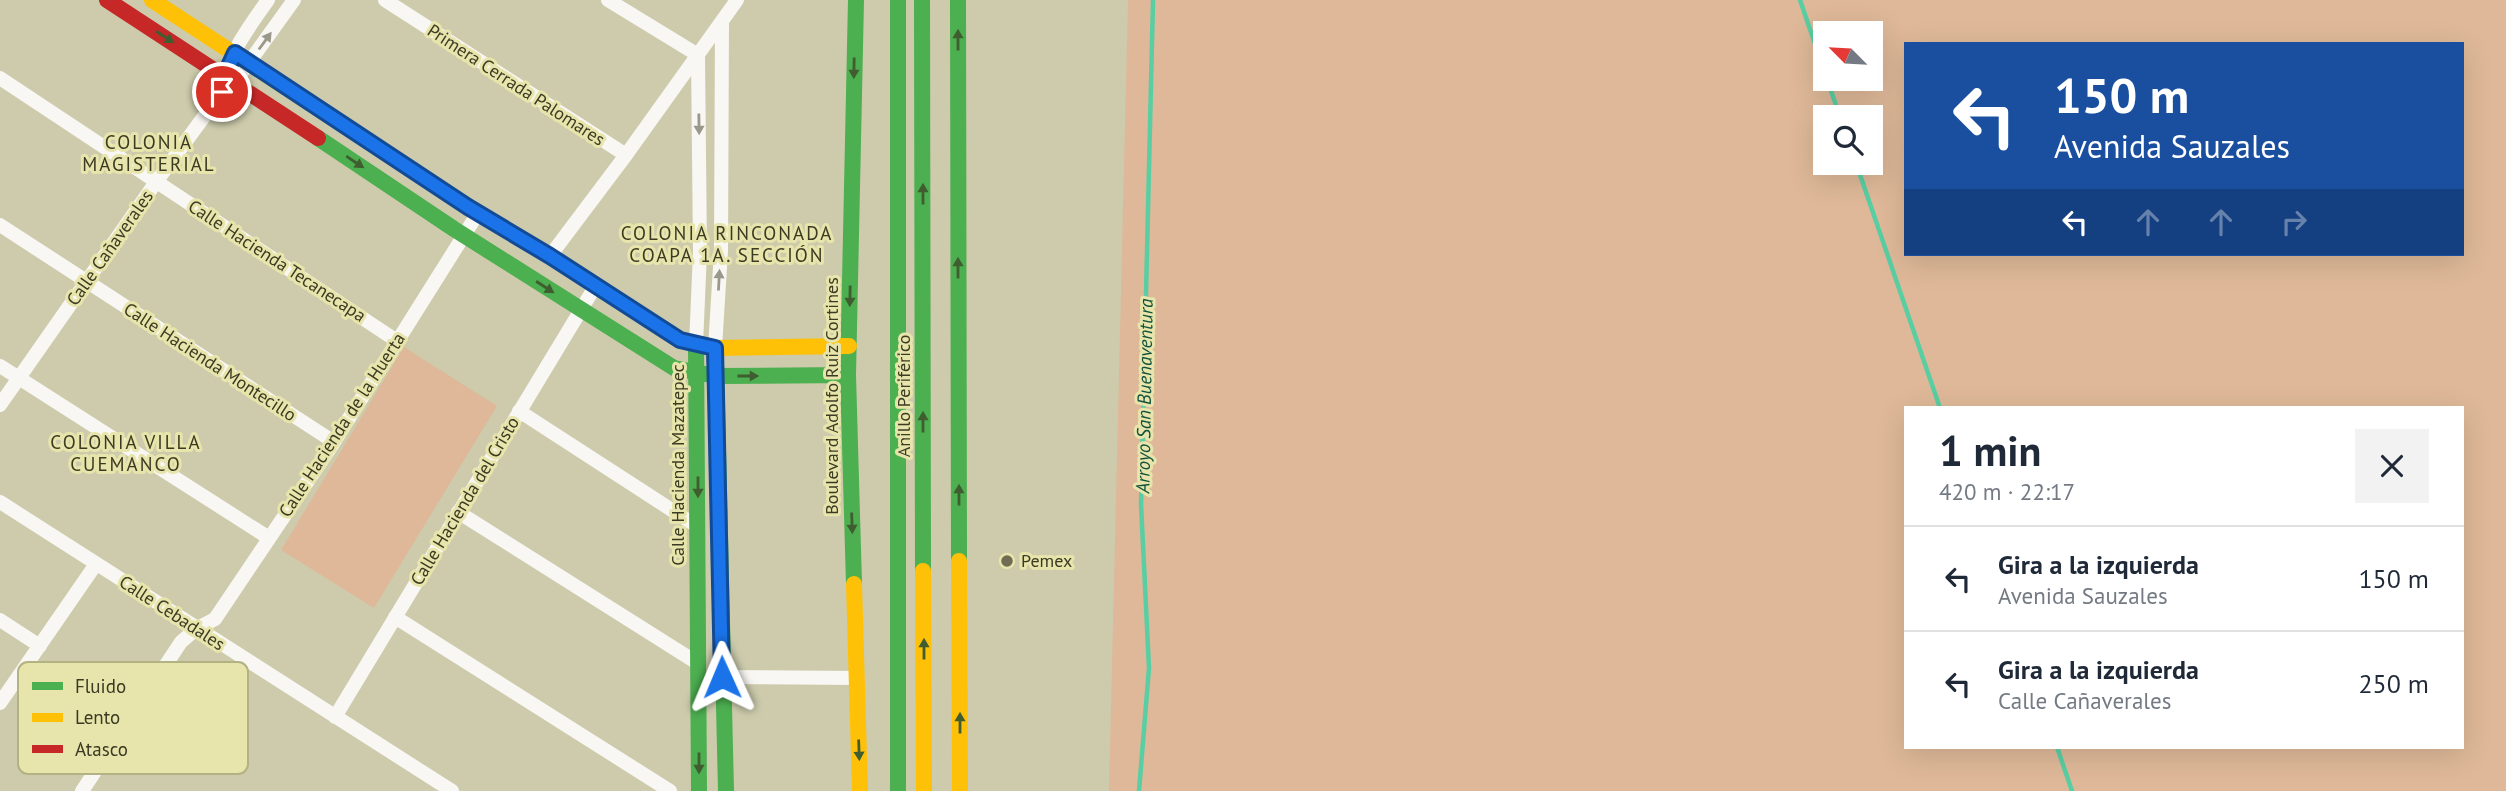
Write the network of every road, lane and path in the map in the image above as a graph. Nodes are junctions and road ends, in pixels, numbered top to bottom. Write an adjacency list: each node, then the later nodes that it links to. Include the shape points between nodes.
1 (107, 0): 12 (main road)
2 (152, 0): 15 (main road)
3 (268, 0): 15 (street, Calle Cañaverales)
4 (294, 0): 15 (street, Calle Cañaverales, one-way to 4)
5 (385, 0): 18 (street, Primera Cerrada Palomares)
6 (608, 0): 14 (street)
7 (737, 0): 13 (street)
8 (856, 0): 32 (main road, Boulevard Adolfo Ruiz Cortines, one-way to 32)
9 (896, 0): 71 (main road, Anillo Periférico)
10 (922, 0): 72 (main road, Anillo Periférico, one-way to 10)
11 (958, 0): 73 (main road, one-way to 11)
12 (133, 7): 17 (main road, one-way to 17)
13 (722, 21): 14 (street); 23 (street)
14 (698, 55): 18 (street); 24 (street, Calle Hacienda Mazatepec, one-way to 24)
15 (242, 58): 17 (street, Calle Cañaverales); 20 (main road)
16 (0, 78): 19 (street, Calle Hacienda Tecanecapa)
17 (230, 79): 19 (street, Calle Cañaverales); 22 (main road, one-way to 22)
18 (626, 155): 25 (street)
19 (156, 182): 26 (street, Calle Cañaverales); 30 (street, Calle Hacienda Tecanecapa)
20 (478, 213): 22 (street, Calle Hacienda de la Huerta); 25 (main road)
21 (0, 225): 26 (street, Calle Hacienda Montecillo)
22 (464, 235): 28 (main road, one-way to 28); 30 (street, Calle Hacienda de la Huerta)
23 (721, 251): 24 (street); 34 (street, one-way to 23)
24 (700, 252): 31 (street, Calle Hacienda Mazatepec)
25 (550, 256): 27 (main road)
26 (87, 281): 39 (street, Calle Cañaverales); 42 (street, Calle Hacienda Montecillo)
27 (596, 285): 28 (street, Calle Hacienda del Cristo); 29 (main road)
28 (581, 310): 33 (main road); 41 (street, Calle Hacienda del Cristo)
29 (657, 326): 31 (main road); 33 (main road)
30 (397, 341): 42 (street, Calle Hacienda de la Huerta)
31 (696, 345): 34 (main road); 36 (main road, Calle Hacienda Mazatepec)
32 (849, 346): 34 (main road); 37 (main road, Boulevard Adolfo Ruiz Cortines)
33 (643, 348): 36 (main road, via 674,368)
34 (715, 348): 38 (main road)
35 (0, 366): 39 (street)
36 (698, 373): 38 (main road); 43 (main road, Calle Hacienda Mazatepec)
37 (848, 375): 38 (main road, one-way to 37); 59 (main road, Boulevard Adolfo Ruiz Cortines, one-way to 59)
38 (716, 376): 44 (main road)
39 (19, 377): 40 (street, Calle Cañaverales); 48 (street)
40 (0, 405)
41 (519, 411): 46 (street, Calle Hacienda del Cristo); 47 (street)
42 (334, 442): 48 (street, Calle Hacienda de la Huerta)
43 (698, 454): 44 (main road); 47 (main road, Calle Hacienda Mazatepec, one-way to 47)
44 (718, 454): 58 (main road)
45 (0, 502): 49 (street, Calle Cebadales)
46 (458, 512): 50 (street, Calle Hacienda del Cristo); 56 (street)
47 (698, 527): 56 (main road, Calle Hacienda Mazatepec)
48 (268, 538): 52 (street, Calle Hacienda de la Huerta, via 215,619)
49 (96, 564): 52 (street, Calle Cebadales); 53 (street)
50 (395, 617): 61 (street, Calle Hacienda del Cristo); 67 (street)
51 (0, 620): 53 (street)
52 (196, 629): 55 (street, Calle Hacienda de la Huerta); 61 (street, Calle Cebadales)
53 (40, 646): 54 (street)
54 (29, 662)
55 (168, 662)
56 (699, 664): 63 (main road, Calle Hacienda Mazatepec)
57 (18, 677): 60 (street)
58 (722, 677): 59 (street); 62 (main road)
59 (857, 678): 70 (main road, Boulevard Adolfo Ruiz Cortines, one-way to 70)
60 (0, 703)
61 (335, 717): 66 (street, Calle Cebadales)
62 (723, 718): 63 (main road); 69 (main road)
63 (699, 720): 68 (main road, Calle Hacienda Mazatepec, one-way to 68)
64 (93, 774): 65 (street, Calle Hacienda de la Huerta)
65 (82, 791)
66 (452, 791)
67 (670, 791)
68 (699, 791)
69 (726, 791)
70 (860, 791)
71 (898, 791)
72 (924, 791)
73 (960, 791)

